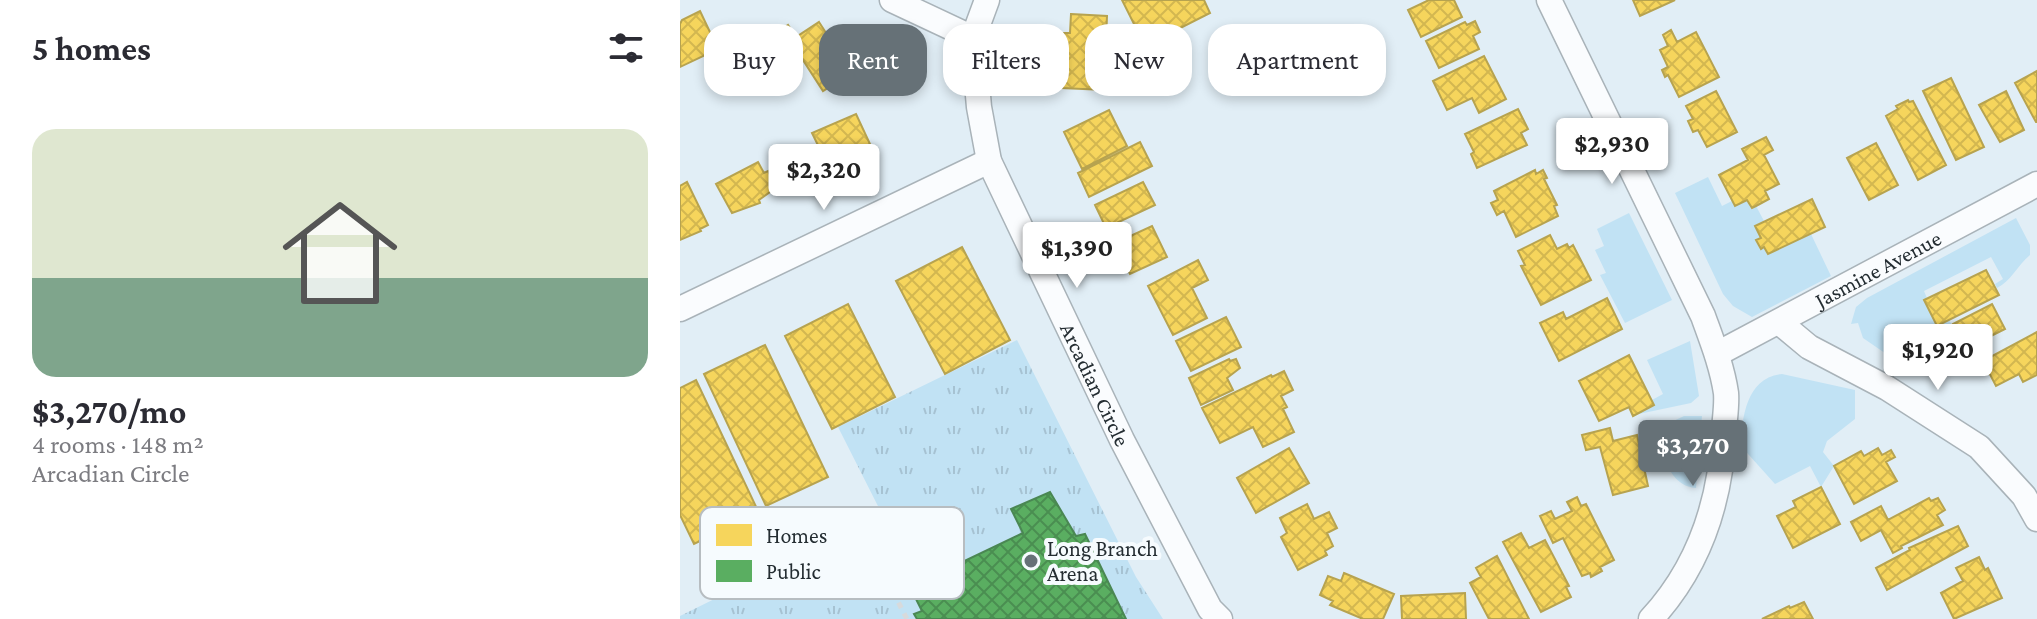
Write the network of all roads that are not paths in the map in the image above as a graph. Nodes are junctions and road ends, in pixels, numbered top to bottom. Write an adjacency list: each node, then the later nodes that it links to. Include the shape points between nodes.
1 (892, 0): 4 (street)
2 (987, 0): 5 (street, Arcadian Circle)
3 (1549, 0): 11 (street)
4 (943, 24)
5 (978, 24)
6 (978, 96): 7 (street, Arcadian Circle)
7 (989, 161): 9 (street); 13 (street, Arcadian Circle, via 1122,440)
8 (2037, 184): 10 (street, Jasmine Avenue)
9 (680, 309)
10 (1779, 322): 11 (street, Jasmine Avenue); 12 (street, via 1809,347 1887,388 1979,447 2024,496)
11 (1717, 354): 14 (street, via 1726,394 1714,507 1697,555)
12 (2037, 519)
13 (1220, 619)
14 (1651, 619)

